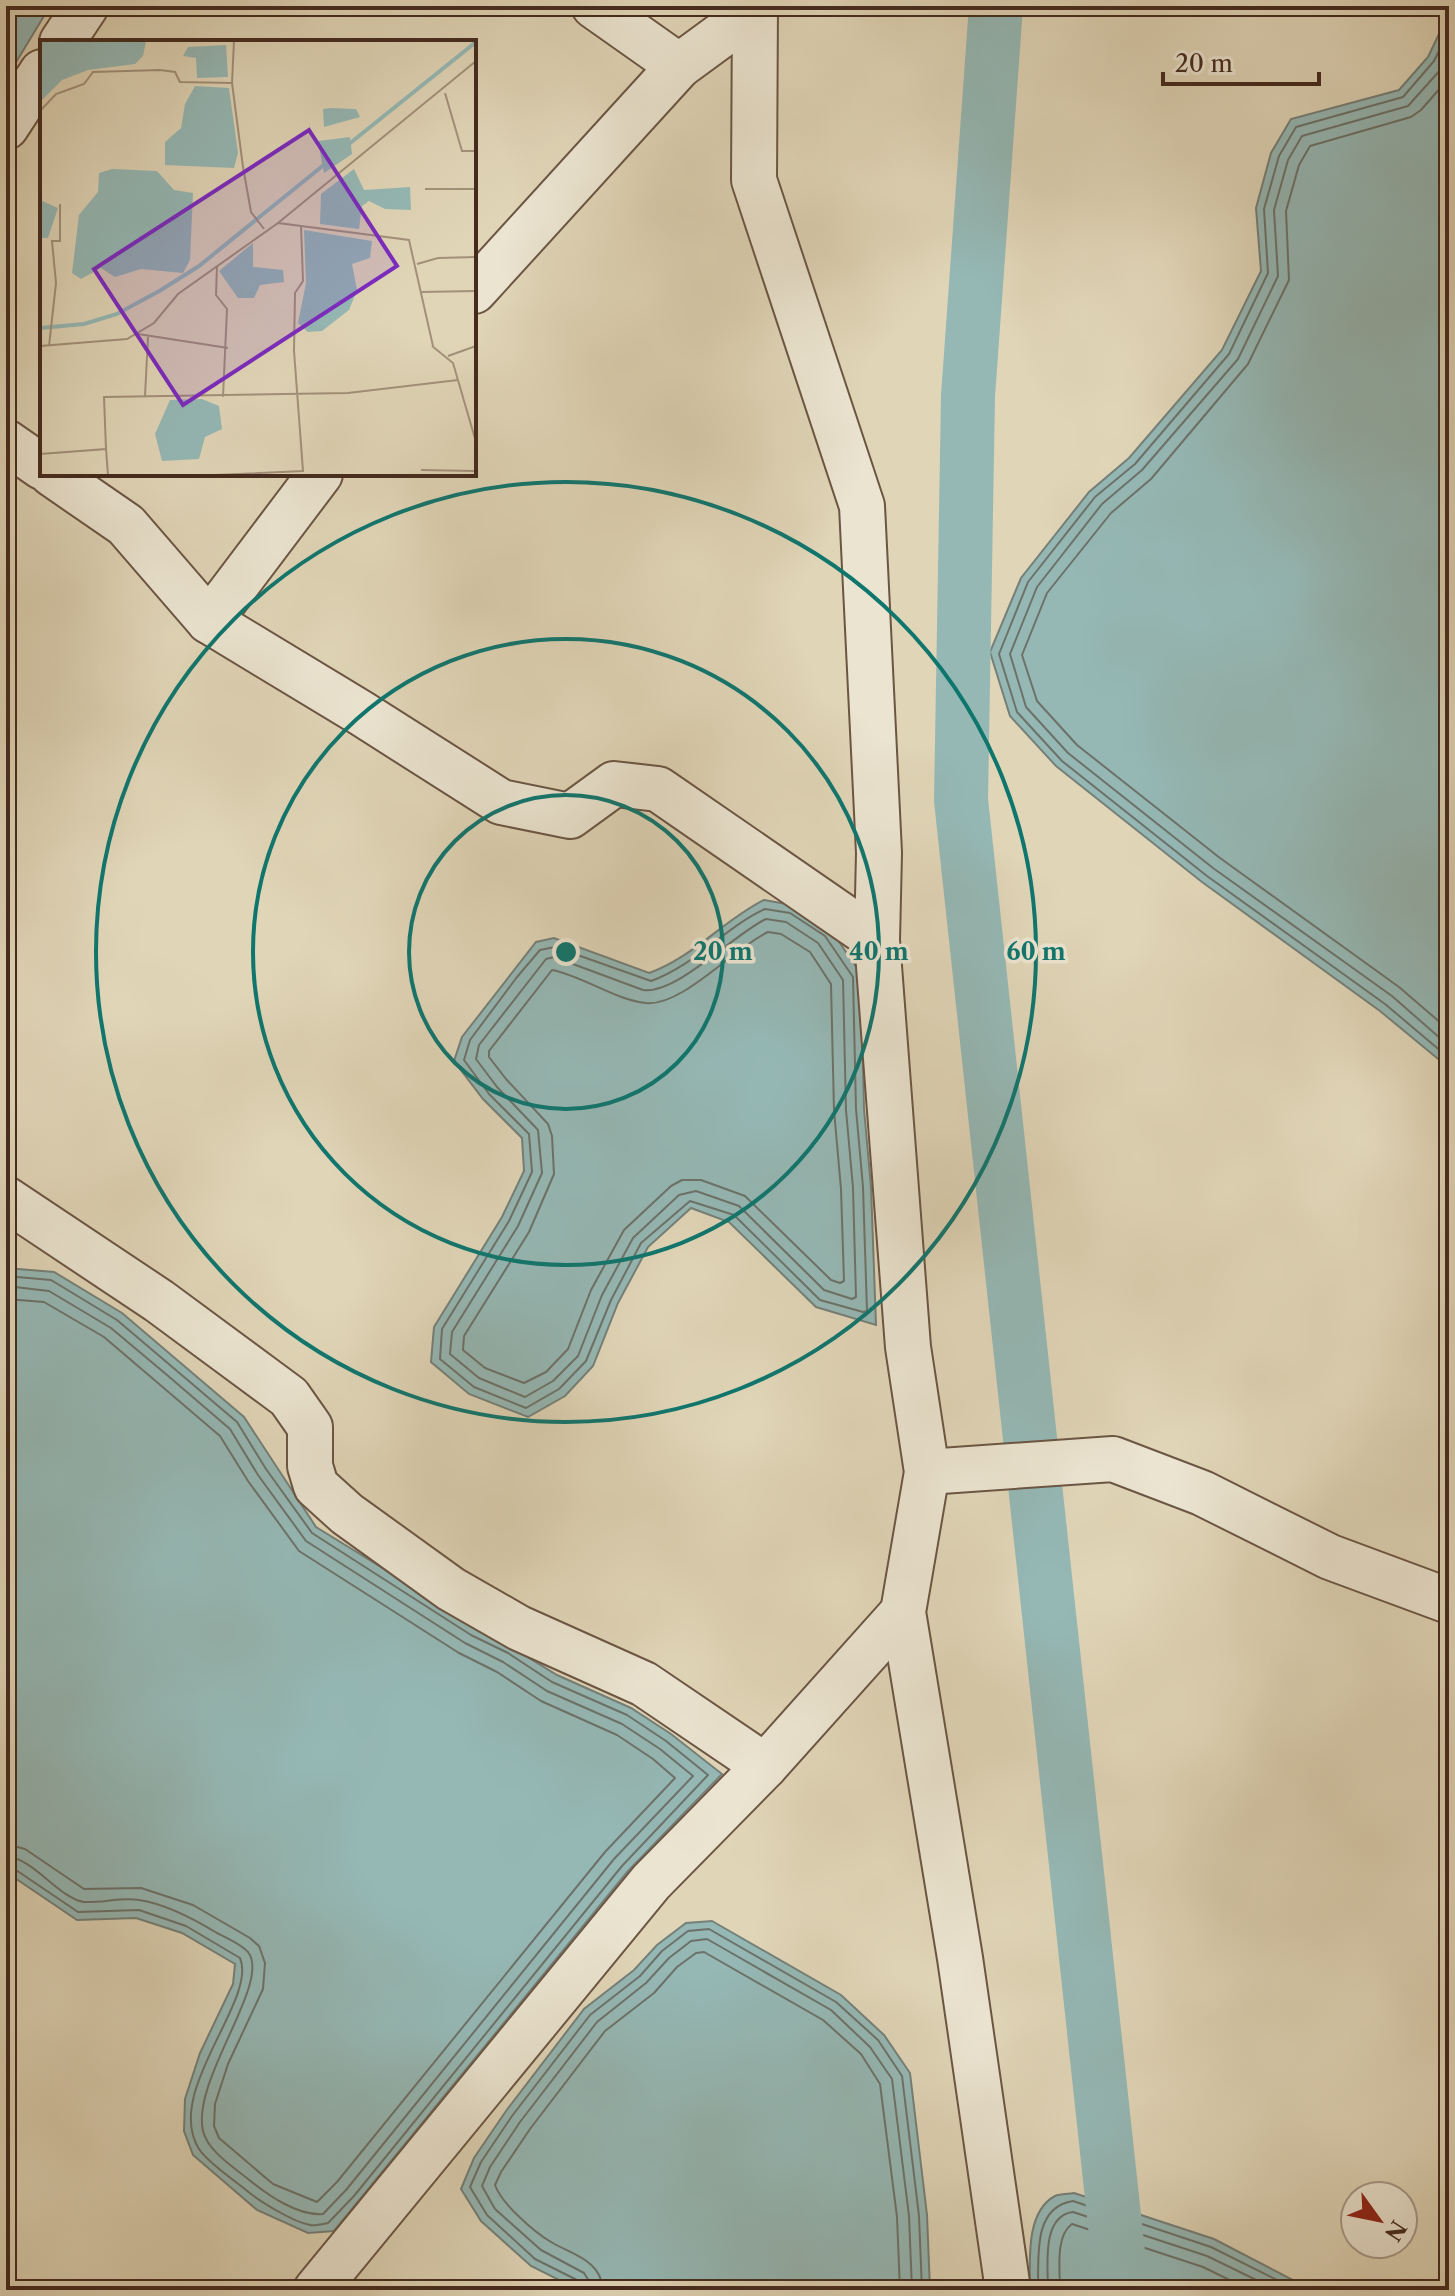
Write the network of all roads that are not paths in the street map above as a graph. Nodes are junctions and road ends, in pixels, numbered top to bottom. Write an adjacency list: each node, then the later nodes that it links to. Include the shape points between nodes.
1 (86, 6): 4 (street)
2 (594, 6): 5 (street)
3 (754, 8): 5 (street); 14 (street, via 754,180 862,506 879,853)
4 (63, 40)
5 (679, 66): 8 (street)
6 (40, 75): 7 (street)
7 (6, 127)
8 (476, 289)
9 (6, 442): 10 (street)
10 (40, 466)
11 (55, 476): 13 (street, via 126,525)
12 (318, 476): 13 (street)
13 (209, 621): 14 (street, via 501,802 570,816 614,784 658,789)
14 (877, 940): 16 (street, via 908,1347)
15 (6, 1199): 19 (street, via 159,1301 289,1397 310,1427 316,1486 347,1514 451,1589 519,1628 644,1684)
16 (946, 1470): 17 (street, via 1113,1459 1202,1493 1330,1557); 18 (street)
17 (1449, 1601)
18 (903, 1612): 19 (street); 21 (street)
19 (765, 1766): 20 (street, via 651,1882)
20 (316, 2290)
21 (1008, 2290)

